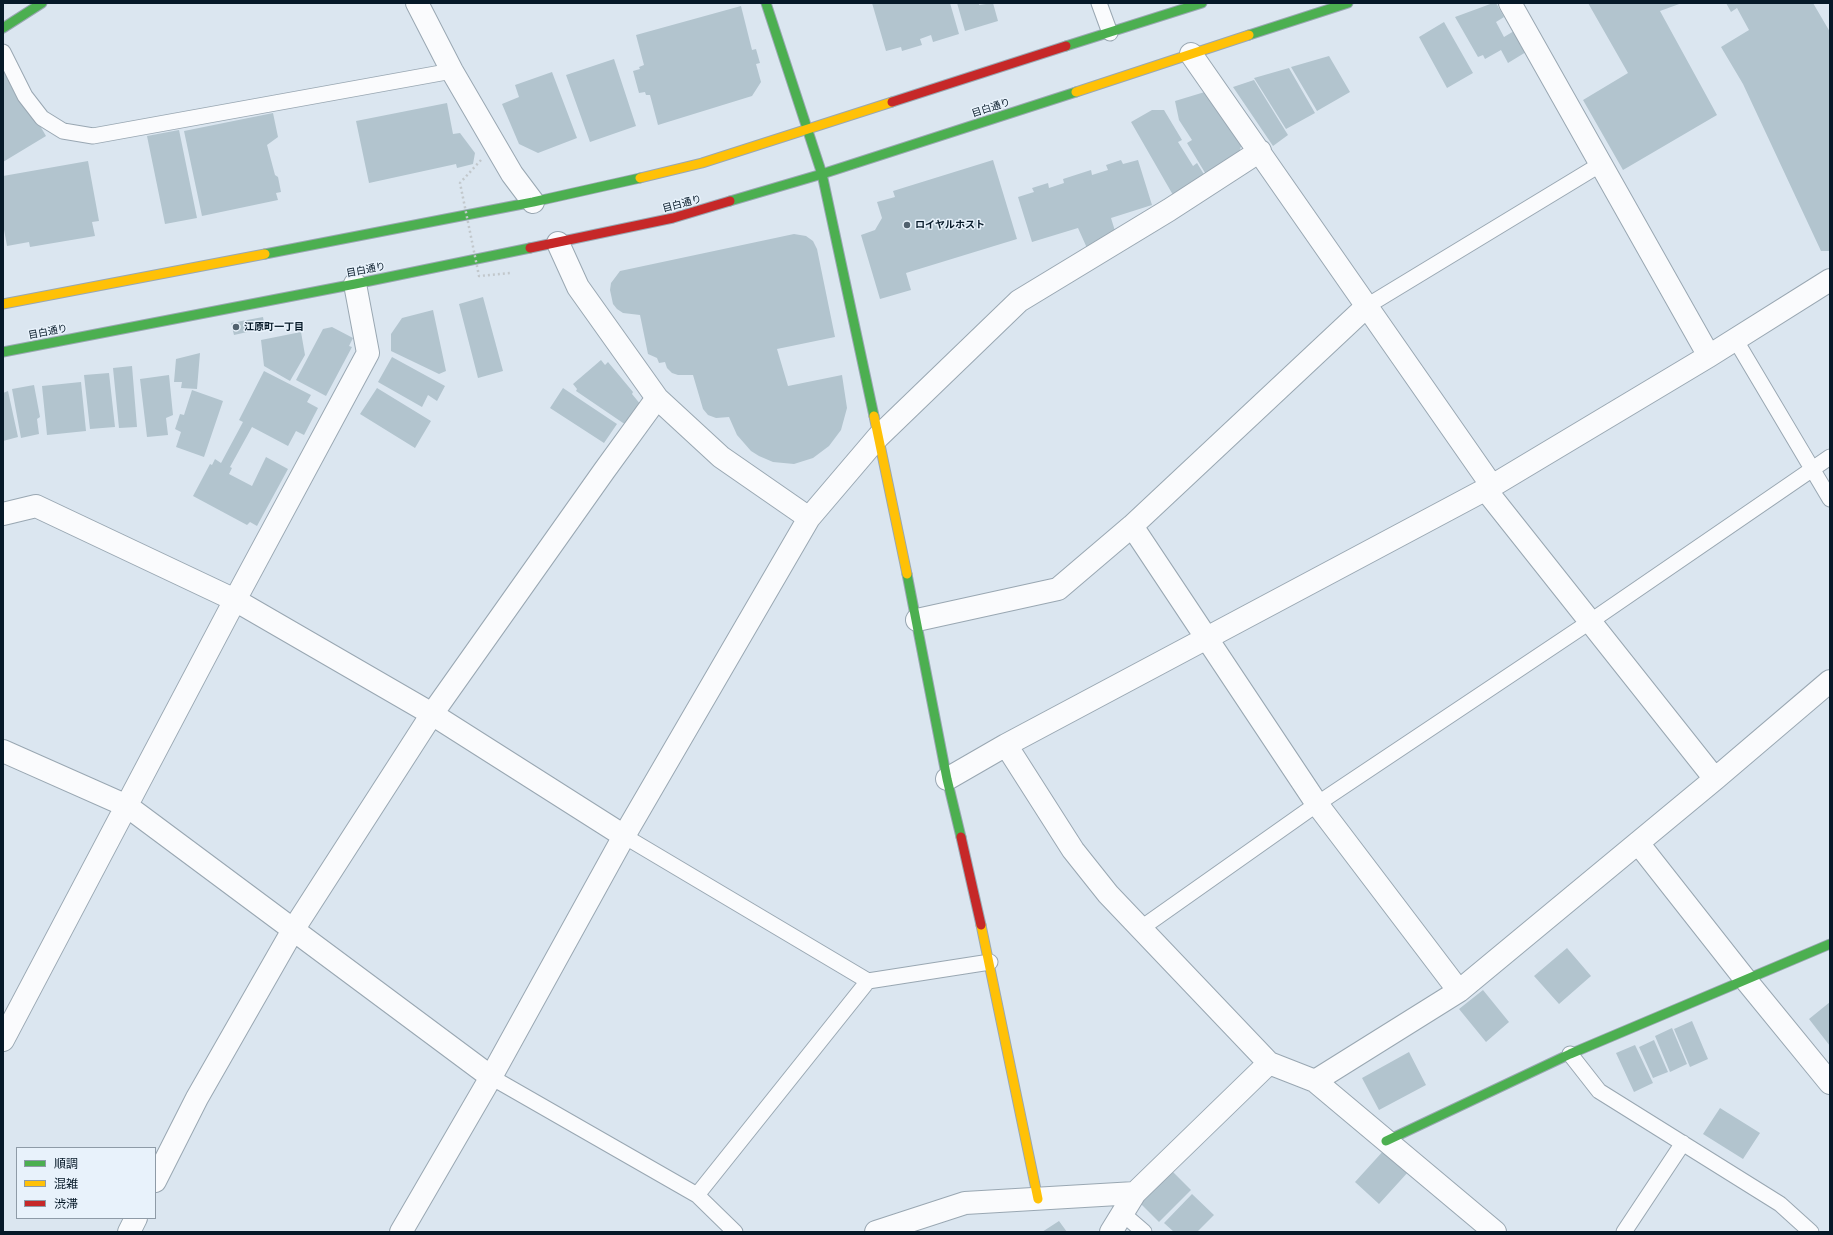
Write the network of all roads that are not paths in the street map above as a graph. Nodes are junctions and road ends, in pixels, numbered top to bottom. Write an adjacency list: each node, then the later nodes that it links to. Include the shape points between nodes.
1 (42, 3): 8 (main road)
2 (417, 3): 12 (street)
3 (766, 3): 13 (main road)
4 (1099, 3): 9 (lane)
5 (1202, 3): 9 (main road)
6 (1348, 3): 11 (main road, 目白通り)
7 (1510, 3): 15 (street)
8 (4, 26)
9 (1110, 33): 13 (main road)
10 (3, 52): 12 (lane, via 25,96 42,118 63,131 93,136)
11 (1192, 54): 14 (street); 16 (main road, 目白通り)
12 (452, 71): 17 (street, via 512,174)
13 (809, 129): 16 (main road); 17 (main road, via 702,163)
14 (1260, 151): 22 (street); 27 (street, via 1019,301)
15 (1601, 164): 22 (lane); 25 (street)
16 (822, 174): 18 (main road, 目白通り, via 673,218); 27 (main road)
17 (533, 202): 21 (main road)
18 (558, 242): 20 (main road, 目白通り); 26 (street, via 578,287)
19 (1830, 280): 23 (street)
20 (355, 284): 24 (main road, 目白通り); 35 (street, via 368,353)
21 (3, 304)
22 (1367, 306): 30 (street); 34 (street)
23 (1735, 339): 25 (street); 29 (lane)
24 (3, 352)
25 (1709, 356): 30 (street)
26 (657, 398): 33 (street, via 721,457); 40 (street)
27 (878, 437): 33 (street); 36 (main road)
28 (1830, 457): 29 (lane)
29 (1812, 470): 31 (lane); 37 (lane)
30 (1489, 487): 37 (street); 38 (street)
31 (1830, 499)
32 (3, 514): 35 (street, via 36,506)
33 (809, 518): 47 (street)
34 (1132, 526): 36 (street, via 1058,589); 38 (street)
35 (235, 600): 40 (street); 46 (street)
36 (917, 620): 43 (main road)
37 (1591, 621): 44 (street); 45 (lane)
38 (1206, 638): 41 (street); 45 (street)
39 (1830, 681): 44 (street)
40 (432, 714): 47 (street); 50 (street)
41 (1006, 745): 43 (street); 49 (street, via 1073,850)
42 (3, 751): 46 (street)
43 (946, 779): 52 (main road)
44 (1715, 779): 48 (street)
45 (1317, 804): 49 (lane); 55 (street)
46 (127, 806): 50 (street); 56 (street)
47 (624, 836): 54 (lane); 59 (street)
48 (1638, 843): 53 (street); 55 (street)
49 (1140, 929): 58 (street)
50 (293, 930): 59 (street); 64 (street, via 197,1098)
51 (1830, 944): 53 (main road)
52 (990, 962): 54 (lane); 67 (main road)
53 (1746, 979): 57 (main road); 61 (street)
54 (868, 981): 66 (lane)
55 (1459, 991): 60 (street)
56 (3, 1040)
57 (1570, 1054): 62 (main road); 63 (lane, via 1599,1091)
58 (1269, 1063): 60 (street); 65 (street)
59 (491, 1077): 66 (lane); 72 (street)
60 (1315, 1081): 62 (street)
61 (1830, 1083)
62 (1386, 1141): 77 (street)
63 (1683, 1143): 70 (lane); 78 (lane, via 1780,1204)
64 (156, 1179)
65 (1135, 1193): 67 (street); 68 (street)
66 (697, 1195): 73 (lane)
67 (1038, 1199): 74 (street, via 965,1203)
68 (1122, 1213): 75 (street); 76 (lane)
69 (136, 1219): 71 (street)
70 (1630, 1230)
71 (129, 1232)
72 (401, 1232)
73 (735, 1232)
74 (876, 1232)
75 (1111, 1232)
76 (1144, 1232)
77 (1494, 1232)
78 (1811, 1232)

